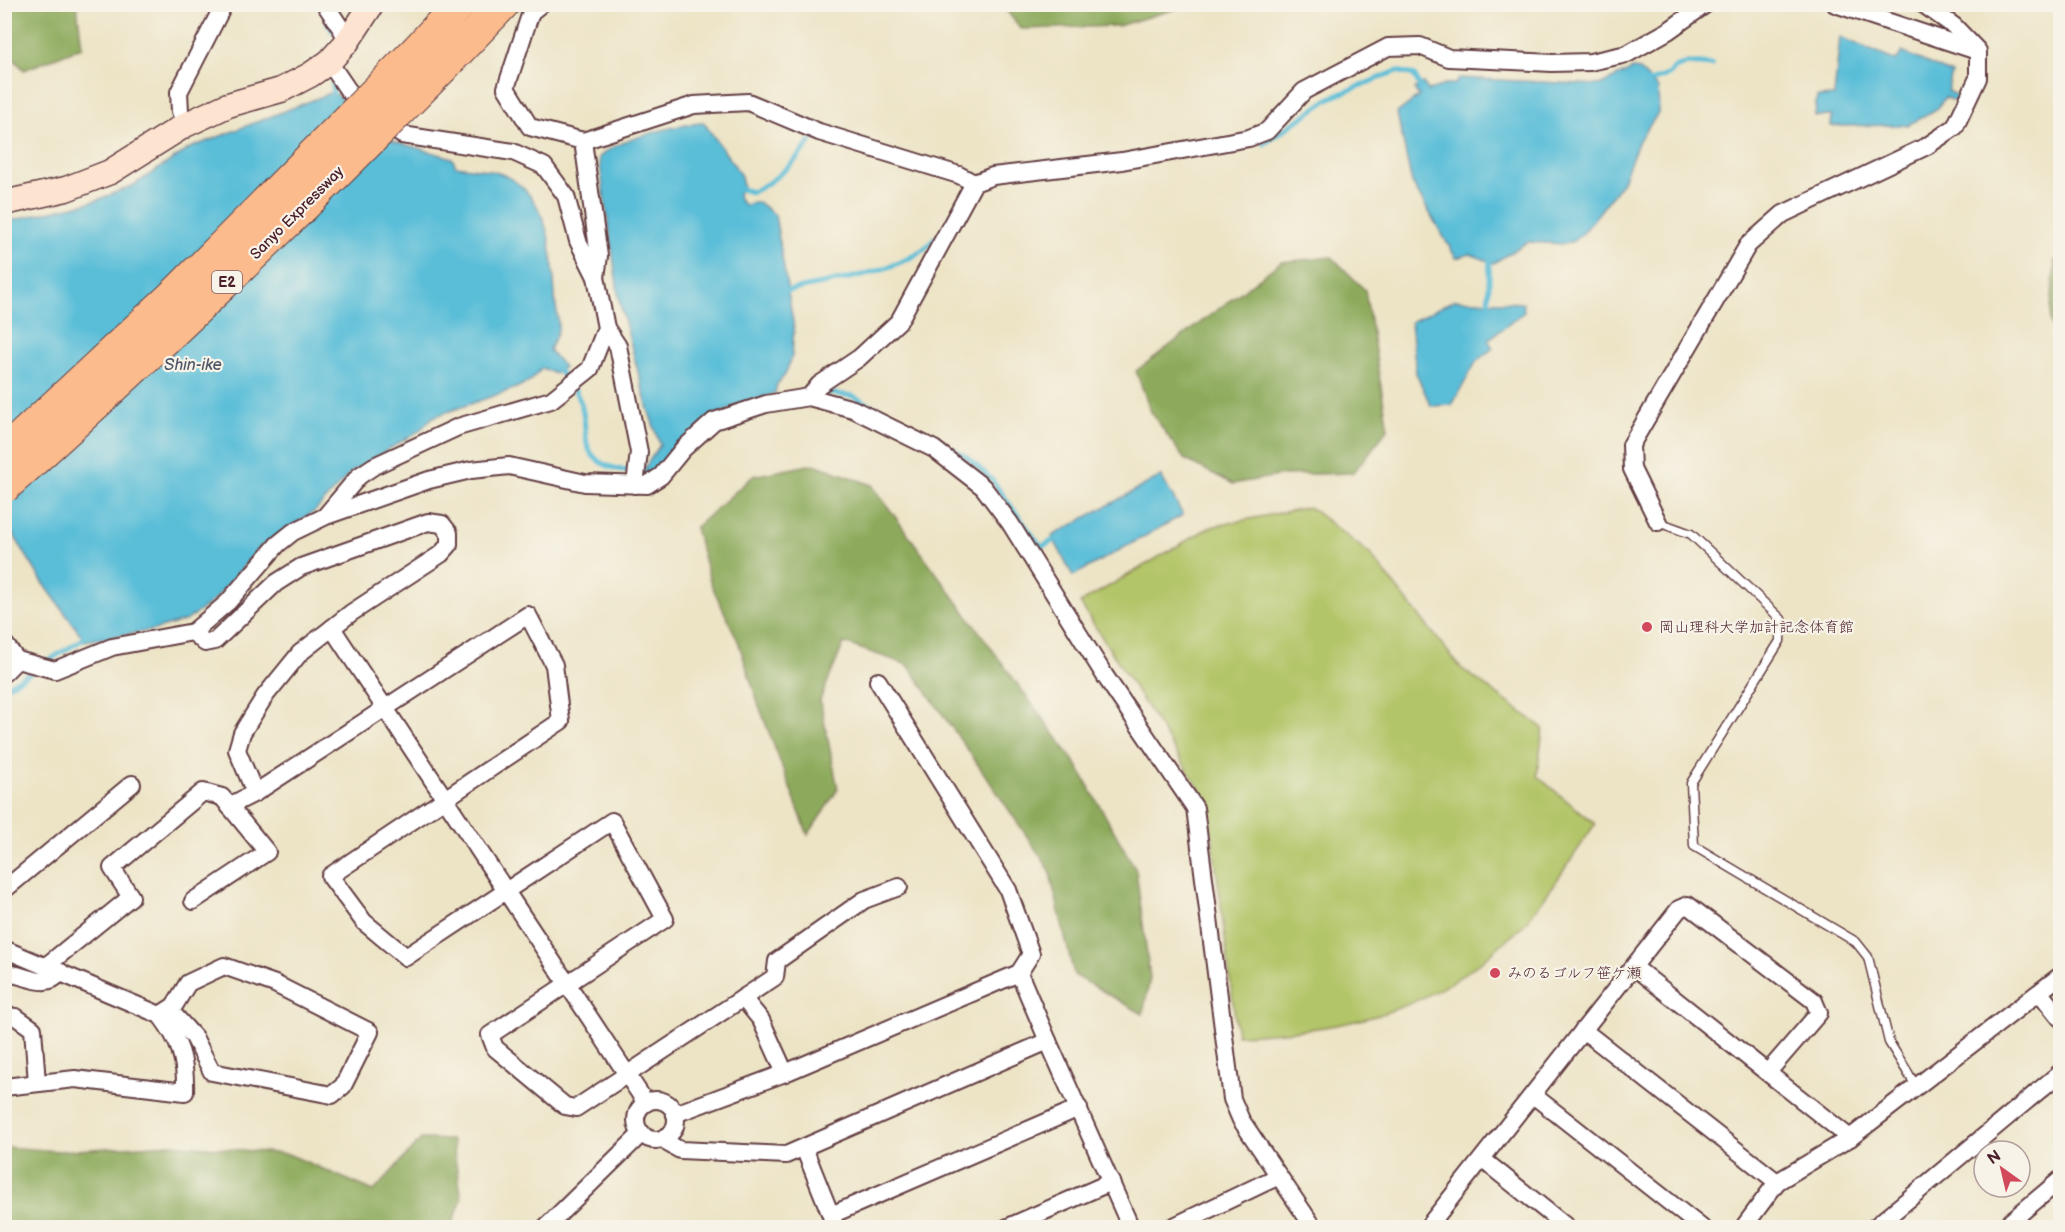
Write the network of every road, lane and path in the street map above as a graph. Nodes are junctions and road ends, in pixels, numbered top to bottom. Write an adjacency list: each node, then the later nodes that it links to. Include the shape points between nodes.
1 (224, 4): 14 (street, via 179,92)
2 (325, 4): 10 (street)
3 (372, 4): 10 (street)
4 (459, 4): 12 (highway, Sanyo Expressway / E2)
5 (503, 4): 12 (highway, Sanyo Expressway / E2)
6 (542, 4): 15 (street, via 531,12 506,88 530,127)
7 (1706, 4): 16 (street, via 1668,32 1628,54 1590,62 1449,58 1420,46 1388,47 1304,91 1267,130 1249,138 1122,161 993,176)
8 (1834, 4): 11 (street)
9 (1923, 4): 11 (street, via 1954,26)
10 (347, 42): 13 (street)
11 (1978, 51): 25 (street, via 1978,78 1955,127 1927,146 1783,214 1748,244 1631,445 1632,469)
12 (430, 59): 21 (highway, Sanyo Expressway / E2, bridge); 23 (highway, Sanyo Expressway / E2, bridge, via 302,210)
13 (329, 62): 14 (street, via 281,90 228,105); 18 (street, via 373,117 402,135 513,152 544,166 566,196 579,241)
14 (185, 125): 17 (street, via 110,172 66,189)
15 (583, 141): 16 (street, via 694,105 748,102 819,132); 18 (street, via 599,256)
16 (974, 183): 20 (street, via 899,321)
17 (4, 202)
18 (596, 277): 19 (street)
19 (606, 328): 22 (street, via 618,346 639,452); 24 (street, via 590,369 551,400 458,426 374,466 360,476)
20 (809, 397): 22 (street, via 766,404 714,421 661,476 647,484); 71 (street, via 853,409 934,449 983,487 1010,523 1104,676 1195,808 1232,1099 1241,1120)
21 (4, 453)
22 (636, 476): 24 (street, via 585,483 509,466 471,470 429,480)
23 (4, 487)
24 (326, 516): 27 (street, via 278,544 228,602)
25 (1658, 522): 60 (lane, via 1691,534 1782,620 1780,641 1691,783 1694,846 1856,942 1868,957 1889,1042)
26 (332, 628): 27 (street, via 441,554 449,545 449,533 442,524 428,522 301,567 276,583 215,641 205,643); 32 (street); 34 (street, via 300,653 265,696 242,733 237,750)
27 (193, 632): 29 (street, via 112,647 55,670)
28 (4, 643): 29 (street)
29 (32, 664): 30 (street)
30 (4, 673)
31 (878, 681): 45 (street, via 1008,890 1031,954)
32 (384, 708): 34 (street); 35 (street); 35 (street, via 528,615 554,665 561,721)
33 (132, 784): 38 (street)
34 (255, 793): 36 (street)
35 (444, 798): 39 (street); 39 (street, via 330,876 363,922 406,957)
36 (229, 806): 40 (street, via 267,852); 43 (street, via 222,796 203,792 112,868 131,897)
37 (899, 887): 49 (street, via 864,900 777,961 775,977)
38 (4, 890)
39 (506, 891): 47 (street); 47 (street, via 612,821 665,919)
40 (193, 901)
41 (4, 949): 43 (street)
42 (1634, 967): 53 (street); 55 (street); 55 (street, via 1679,909 1688,905 1814,1001 1819,1013)
43 (53, 969): 44 (street, via 54,980 46,983); 50 (street)
44 (4, 973)
45 (1019, 974): 54 (street); 57 (street)
46 (2061, 976): 48 (street)
47 (566, 983): 56 (street); 56 (street, via 490,1035 495,1048 565,1106 576,1108)
48 (2040, 993): 52 (street); 60 (street)
49 (743, 998): 56 (street); 57 (street, via 761,1020)
50 (160, 1015): 50 (street, via 176,1017 194,1037 212,1072 332,1095 344,1086 370,1032 275,984 224,966 188,983 174,1006); 59 (street, via 177,1038 185,1092 75,1079)
51 (4, 1016): 59 (street, via 16,1017 33,1029)
52 (2061, 1018)
53 (1583, 1030): 62 (street); 74 (street)
54 (1048, 1041): 64 (street); 69 (street)
55 (1768, 1072): 68 (street)
56 (626, 1073): 63 (street)
57 (785, 1073): 65 (street)
58 (2061, 1073): 86 (street)
59 (38, 1083): 61 (street)
60 (1916, 1086): 68 (street)
61 (4, 1087)
62 (1533, 1095): 70 (street); 84 (street)
63 (646, 1103): 65 (street, via 663,1101); 66 (street, via 637,1117)
64 (1079, 1108): 73 (street); 75 (street)
65 (675, 1114): 67 (street, via 675,1125)
66 (642, 1133): 67 (street, via 653,1139); 78 (street)
67 (665, 1137): 69 (street, via 680,1150 786,1155)
68 (1850, 1138): 74 (street)
69 (804, 1148): 75 (street)
70 (1482, 1159): 77 (street); 83 (street)
71 (1279, 1176): 81 (street); 82 (street)
72 (2061, 1180): 87 (street)
73 (1111, 1182): 79 (street); 80 (street)
74 (1778, 1182): 76 (street)
75 (833, 1221)
76 (1747, 1221): 85 (street)
77 (1432, 1226)
78 (545, 1227)
79 (1006, 1227)
80 (1131, 1227)
81 (1170, 1227)
82 (1314, 1227)
83 (1568, 1227)
84 (1702, 1227)
85 (1762, 1227)
86 (1874, 1227)
87 (2003, 1227)

